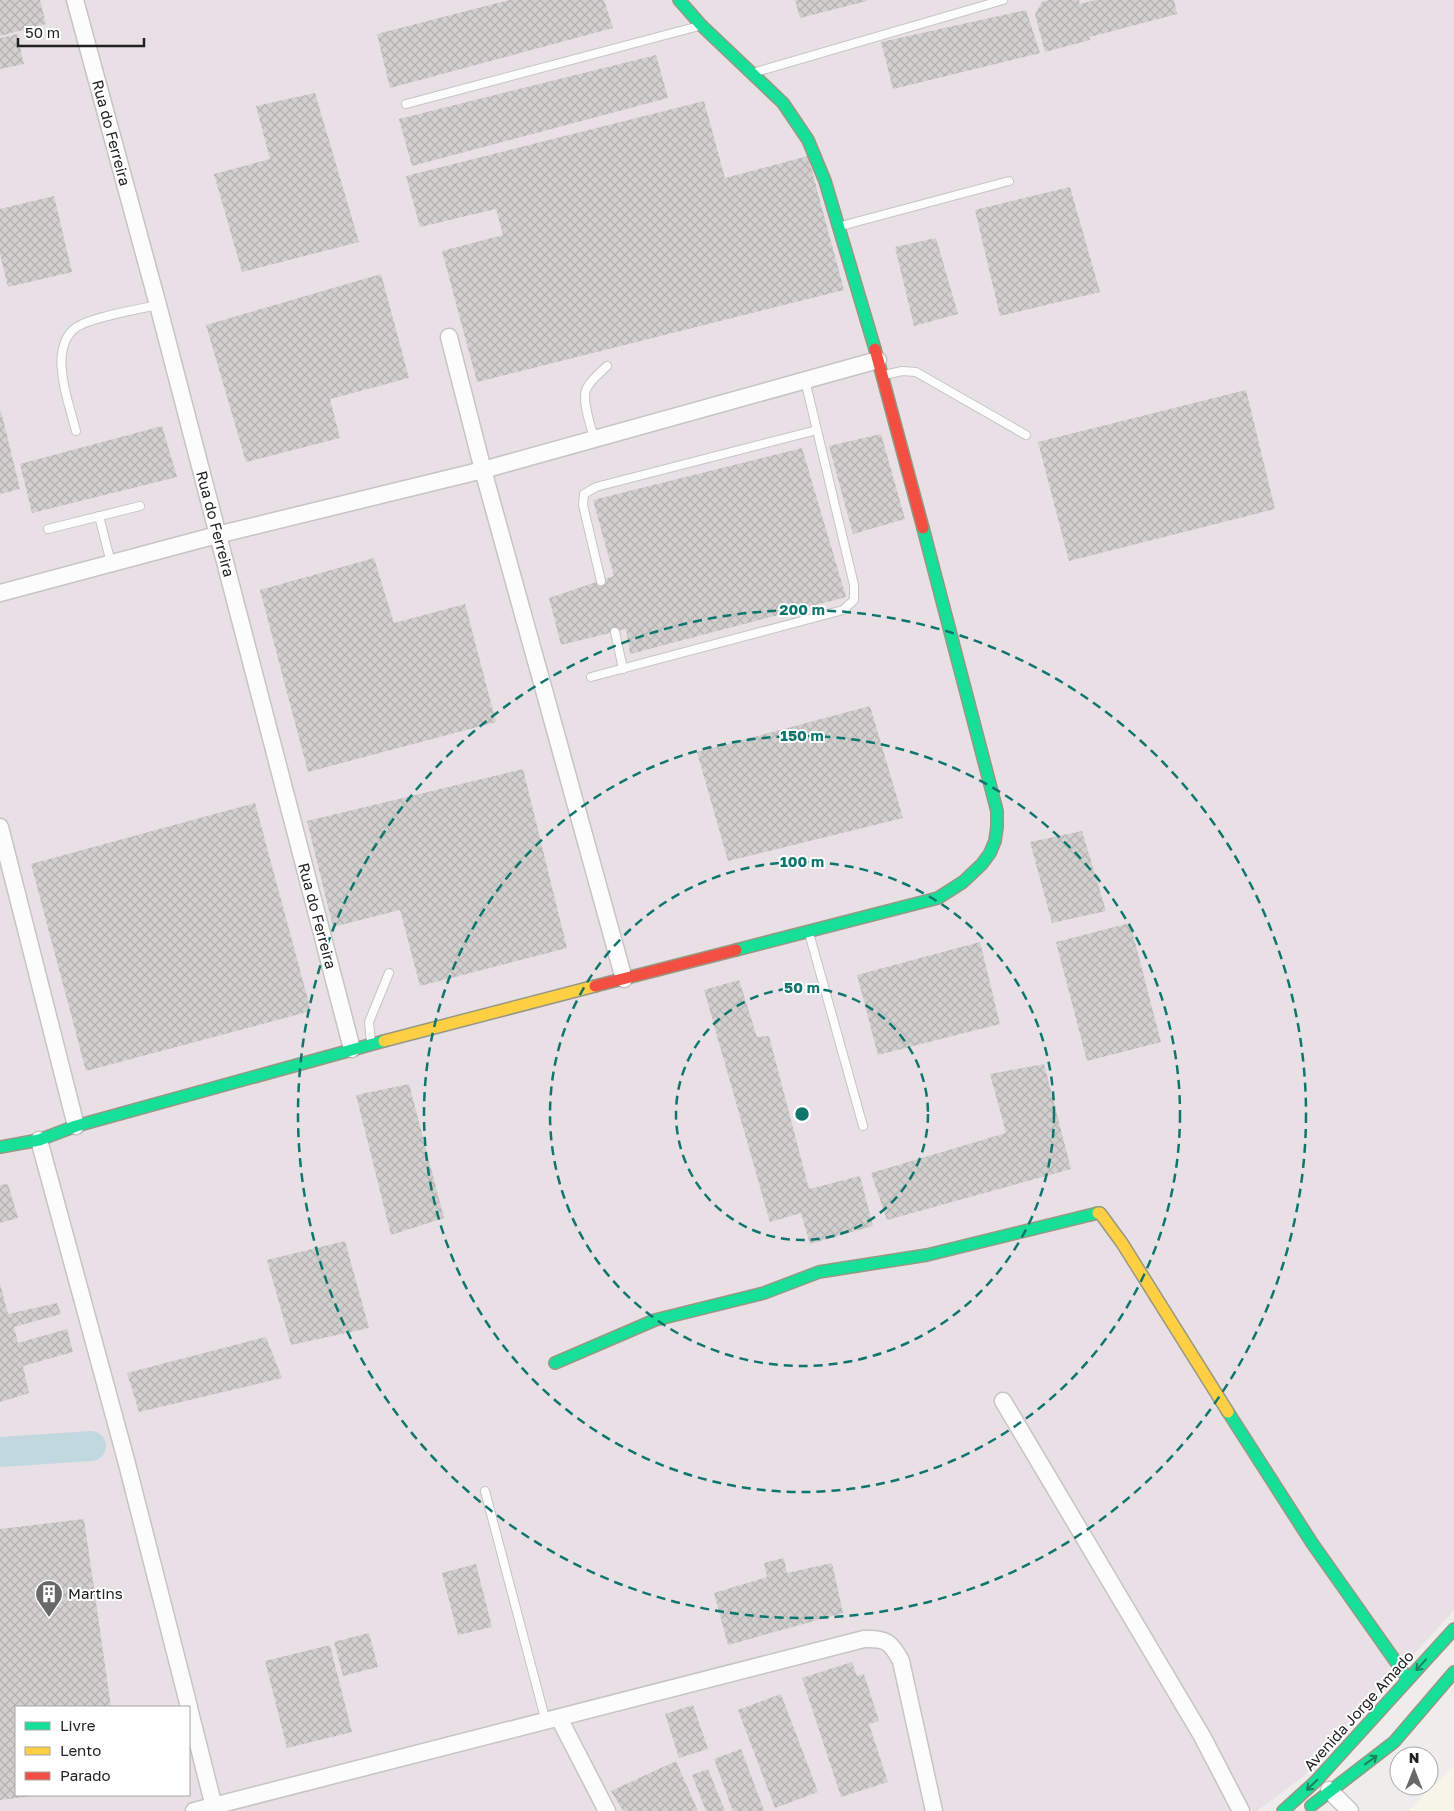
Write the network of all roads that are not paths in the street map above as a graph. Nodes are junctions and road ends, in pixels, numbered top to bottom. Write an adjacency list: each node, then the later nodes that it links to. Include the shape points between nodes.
1 (75, 0): 9 (street, Rua do Ferreira)
2 (679, 0): 4 (street)
3 (1003, 0): 5 (lane)
4 (701, 25): 5 (street); 6 (lane)
5 (752, 74): 8 (street, via 783,103 808,140)
6 (406, 104)
7 (1010, 181): 8 (lane)
8 (839, 227): 12 (street)
9 (158, 305): 15 (lane, via 86,322 73,329 66,339 62,370); 22 (street, Rua do Ferreira)
10 (449, 337): 18 (street)
11 (607, 366): 17 (lane, via 585,391)
12 (880, 367): 13 (street); 16 (lane, via 916,372); 30 (street, via 990,781 997,812 996,833 989,854 979,869 961,885 938,898)
13 (805, 380): 14 (lane); 17 (street)
14 (817, 430): 24 (lane, via 596,487 584,494 583,505); 27 (lane, via 854,585 854,600 843,610)
15 (76, 431)
16 (1026, 435)
17 (594, 438): 18 (street)
18 (483, 470): 22 (street); 32 (street)
19 (140, 506): 20 (lane)
20 (99, 516): 21 (lane); 23 (lane)
21 (48, 529)
22 (217, 535): 23 (street); 34 (street, Rua do Ferreira)
23 (111, 563): 25 (street)
24 (601, 580)
25 (0, 593)
26 (614, 632): 27 (lane)
27 (623, 669): 28 (lane)
28 (591, 677)
29 (0, 827): 35 (street)
30 (808, 931): 32 (street); 36 (lane)
31 (389, 973): 33 (lane, via 369,1022)
32 (624, 979): 33 (street)
33 (371, 1044): 34 (street)
34 (352, 1049): 35 (street)
35 (76, 1126): 37 (street)
36 (863, 1126)
37 (39, 1140): 38 (street); 45 (street)
38 (0, 1147)
39 (555, 1363): 44 (street, via 655,1320 764,1293 819,1272 927,1255 1100,1213 1312,1543)
40 (1004, 1401): 53 (street, via 1202,1736)
41 (485, 1491): 47 (lane)
42 (1454, 1629): 44 (street, Avenida Jorge Amado, one-way to 44)
43 (1454, 1672): 48 (street, Avenida Jorge Amado, one-way to 43, via 1394,1742)
44 (1408, 1679): 54 (street, Avenida Jorge Amado, one-way to 54, via 1316,1782)
45 (188, 1706)
46 (190, 1712): 49 (street)
47 (552, 1720): 49 (street); 51 (street); 52 (street, via 877,1638 895,1648 901,1661)
48 (1329, 1790): 55 (street, Avenida Jorge Amado); 56 (street)
49 (214, 1809): 50 (street)
50 (194, 1811)
51 (607, 1811)
52 (934, 1811)
53 (1241, 1811)
54 (1283, 1811)
55 (1304, 1811)
56 (1350, 1811)

